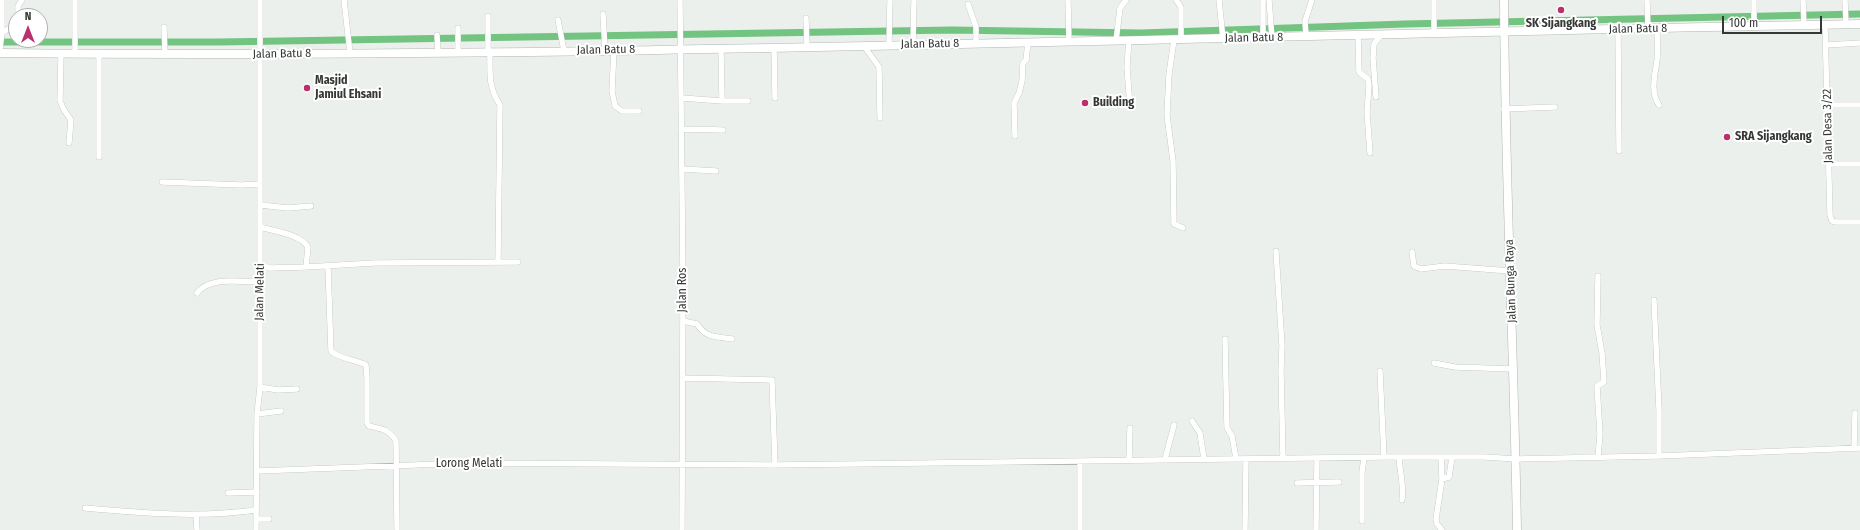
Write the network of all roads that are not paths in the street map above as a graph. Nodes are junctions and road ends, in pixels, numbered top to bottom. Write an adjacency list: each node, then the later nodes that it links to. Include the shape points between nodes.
1 (2, 0): 40 (street)
2 (75, 0): 66 (street)
3 (260, 0): 67 (street, Jalan Melati)
4 (344, 0): 71 (street)
5 (680, 0): 58 (street, Jalan Ros)
6 (890, 0): 52 (street)
7 (914, 0): 50 (street)
8 (1068, 0): 48 (street)
9 (1126, 0): 49 (street, via 1120,8)
10 (1176, 0): 47 (street, via 1181,7)
11 (1220, 0): 46 (street)
12 (1261, 0): 38 (street)
13 (1269, 0): 39 (street)
14 (1312, 0): 41 (street, via 1305,24)
15 (1434, 0): 42 (street)
16 (1504, 0): 35 (street, Jalan Bunga Raya)
17 (1647, 0): 30 (street)
18 (1754, 0): 26 (street)
19 (1803, 0): 27 (street)
20 (1845, 0): 28 (street)
21 (968, 4): 56 (street, via 976,27)
22 (603, 14): 61 (street)
23 (488, 16): 69 (street)
24 (806, 18): 54 (street)
25 (558, 20): 60 (street)
26 (1754, 22): 27 (street, Jalan Batu 8); 33 (street, Jalan Batu 8)
27 (1804, 23): 31 (street, Jalan Batu 8)
28 (1846, 23): 29 (street, Jalan Batu 8); 31 (street, Jalan Batu 8)
29 (1860, 24)
30 (1648, 26): 33 (street, Jalan Batu 8); 36 (street, Jalan Batu 8)
31 (1825, 26): 57 (street, Jalan Desa 3/22)
32 (458, 28): 63 (street)
33 (1657, 28): 81 (street, via 1654,96)
34 (164, 29): 74 (street)
35 (1504, 29): 36 (street, Jalan Batu 8); 42 (street, Jalan Batu 8); 85 (street, Jalan Bunga Raya)
36 (1618, 29): 92 (street)
37 (8, 30): 40 (street)
38 (1263, 32): 39 (street, Jalan Batu 8); 46 (street, Jalan Batu 8)
39 (1272, 32): 41 (street, Jalan Batu 8)
40 (2, 34): 65 (street)
41 (1306, 34): 44 (street, Jalan Batu 8)
42 (1434, 34): 45 (street, Jalan Batu 8)
43 (438, 35): 70 (street)
44 (1358, 35): 45 (street, Jalan Batu 8); 93 (street, via 1359,72 1368,79 1369,84)
45 (1381, 35): 75 (street, via 1374,44)
46 (1223, 37): 47 (street, Jalan Batu 8)
47 (1178, 38): 51 (street, Jalan Batu 8); 105 (street, via 1169,74 1167,115 1173,161 1174,224)
48 (1069, 39): 49 (street, Jalan Batu 8); 53 (street, Jalan Batu 8)
49 (1116, 39): 51 (street, Jalan Batu 8)
50 (913, 40): 52 (street, Jalan Batu 8); 56 (street, Jalan Batu 8)
51 (1129, 40): 83 (street, via 1127,67)
52 (889, 41): 59 (street, Jalan Batu 8)
53 (1028, 42): 56 (street, Jalan Batu 8); 90 (street, via 1020,93 1014,103)
54 (807, 43): 59 (street, Jalan Batu 8); 62 (street, Jalan Batu 8)
55 (1860, 43): 57 (street)
56 (976, 44)
57 (1826, 45): 82 (street, Jalan Desa 3/22)
58 (680, 46): 64 (street, Jalan Batu 8); 68 (street, Jalan Batu 8); 76 (street, Jalan Ros)
59 (864, 46): 87 (street, via 879,67)
60 (564, 47): 61 (street, Jalan Batu 8); 69 (street, Jalan Batu 8)
61 (605, 47): 68 (street, Jalan Batu 8)
62 (774, 47): 64 (street, Jalan Batu 8); 77 (street)
63 (458, 48): 69 (street, Jalan Batu 8); 70 (street, Jalan Batu 8)
64 (721, 48): 78 (street)
65 (0, 50): 72 (street, Jalan Batu 8)
66 (76, 50): 72 (street, Jalan Batu 8); 73 (street, Jalan Batu 8)
67 (260, 50): 71 (street, Jalan Batu 8); 74 (street, Jalan Batu 8); 100 (street, Jalan Melati)
68 (614, 50): 86 (street, via 612,91 615,106 622,110)
69 (489, 51): 108 (street, via 490,84 500,105)
70 (438, 52): 71 (street, Jalan Batu 8)
71 (350, 53)
72 (61, 54): 91 (street, via 60,101 71,120)
73 (99, 54): 74 (street, Jalan Batu 8); 94 (street)
74 (165, 54)
75 (1376, 97)
76 (682, 98): 78 (street); 88 (street, Jalan Ros)
77 (775, 98)
78 (722, 101): 79 (street)
79 (748, 101)
80 (1860, 104): 82 (street)
81 (1659, 105)
82 (1828, 105): 95 (street, Jalan Desa 3/22)
83 (1130, 107)
84 (1555, 107): 85 (street)
85 (1504, 109): 113 (street, Jalan Bunga Raya)
86 (639, 111)
87 (880, 118)
88 (681, 129): 89 (street); 97 (street, Jalan Ros)
89 (723, 130)
90 (1015, 136)
91 (69, 143)
92 (1619, 151)
93 (1370, 154)
94 (99, 157)
95 (1828, 164): 96 (street); 103 (street, Jalan Desa 3/22, via 1832,221)
96 (1860, 164)
97 (682, 169): 98 (street); 118 (street, Jalan Ros)
98 (716, 171)
99 (162, 182): 100 (street)
100 (260, 184): 101 (street, Jalan Melati)
101 (260, 205): 102 (street, via 288,208); 104 (street, Jalan Melati)
102 (311, 206)
103 (1860, 222)
104 (260, 227): 110 (street, Jalan Melati); 111 (street, via 304,242 308,247)
105 (1183, 228)
106 (1276, 251): 145 (street, via 1282,346)
107 (1412, 252): 113 (street, via 1414,266 1421,269 1445,266)
108 (498, 261): 109 (street); 112 (street, via 374,263)
109 (518, 262)
110 (260, 265): 111 (street, via 270,268); 115 (street, Jalan Melati)
111 (306, 267): 112 (street)
112 (328, 267): 150 (street, via 331,351 338,356 358,360 366,366 367,423 392,434 396,441)
113 (1510, 270): 122 (street, Jalan Bunga Raya)
114 (1598, 276): 139 (street, via 1597,325 1604,382 1597,386 1600,434)
115 (259, 282): 116 (street, via 215,283 205,285); 125 (street, Jalan Melati)
116 (197, 293)
117 (1654, 300): 134 (street)
118 (683, 321): 119 (street, via 697,324 710,337); 124 (street, Jalan Ros)
119 (732, 339)
120 (1225, 339): 143 (street, via 1227,428 1232,436)
121 (1434, 363): 122 (street, via 1456,367)
122 (1513, 369): 147 (street, Jalan Bunga Raya)
123 (1380, 371): 135 (street)
124 (683, 378): 151 (street, Jalan Ros); 152 (street, via 772,380)
125 (260, 387): 126 (street, via 278,390); 129 (street, Jalan Melati)
126 (297, 389)
127 (282, 411): 129 (street)
128 (1855, 412): 133 (street)
129 (257, 414): 153 (street, Jalan Melati)
130 (1192, 421): 142 (street, via 1200,433)
131 (1174, 425): 141 (street)
132 (1130, 428): 148 (street)
133 (1857, 448): 134 (street, Lorong Melati)
134 (1659, 456): 139 (street, Lorong Melati)
135 (1384, 457): 136 (street, Lorong Melati); 140 (street, Lorong Melati)
136 (1399, 457): 137 (street, Lorong Melati); 160 (street, via 1404,486)
137 (1441, 457): 138 (street, Lorong Melati); 154 (street)
138 (1452, 457): 147 (street, Lorong Melati); 154 (street, via 1451,474)
139 (1598, 457): 147 (street, Lorong Melati)
140 (1364, 458): 146 (street, Lorong Melati); 166 (street)
141 (1165, 459): 142 (street, Lorong Melati); 148 (street, Lorong Melati)
142 (1204, 459): 143 (street, Lorong Melati)
143 (1236, 459): 144 (street, Lorong Melati)
144 (1246, 459): 145 (street, Lorong Melati); 172 (street)
145 (1283, 459): 146 (street, Lorong Melati)
146 (1317, 459): 157 (street)
147 (1516, 459): 175 (street, Jalan Bunga Raya)
148 (1129, 460): 149 (street, Lorong Melati)
149 (1080, 461): 152 (street, Lorong Melati); 171 (street)
150 (396, 465): 151 (street, Lorong Melati); 153 (street, Lorong Melati); 167 (street)
151 (682, 465): 152 (street, Lorong Melati); 170 (street, Jalan Ros)
152 (775, 465)
153 (257, 471): 158 (street, Jalan Melati)
154 (1442, 479): 174 (street, via 1436,519)
155 (1339, 482): 157 (street)
156 (1297, 483): 157 (street)
157 (1316, 483): 173 (street)
158 (257, 492): 159 (street); 162 (street, Jalan Melati)
159 (228, 493)
160 (1402, 500)
161 (85, 508): 163 (street, via 162,515)
162 (256, 510): 163 (street, via 228,514); 165 (street, Jalan Melati)
163 (196, 514): 168 (street)
164 (269, 518): 165 (street)
165 (257, 519): 169 (street, Jalan Melati)
166 (1362, 521)
167 (397, 529)
168 (197, 530)
169 (256, 530)
170 (682, 530)
171 (1080, 530)
172 (1245, 530)
173 (1316, 530)
174 (1442, 530)
175 (1517, 530)

